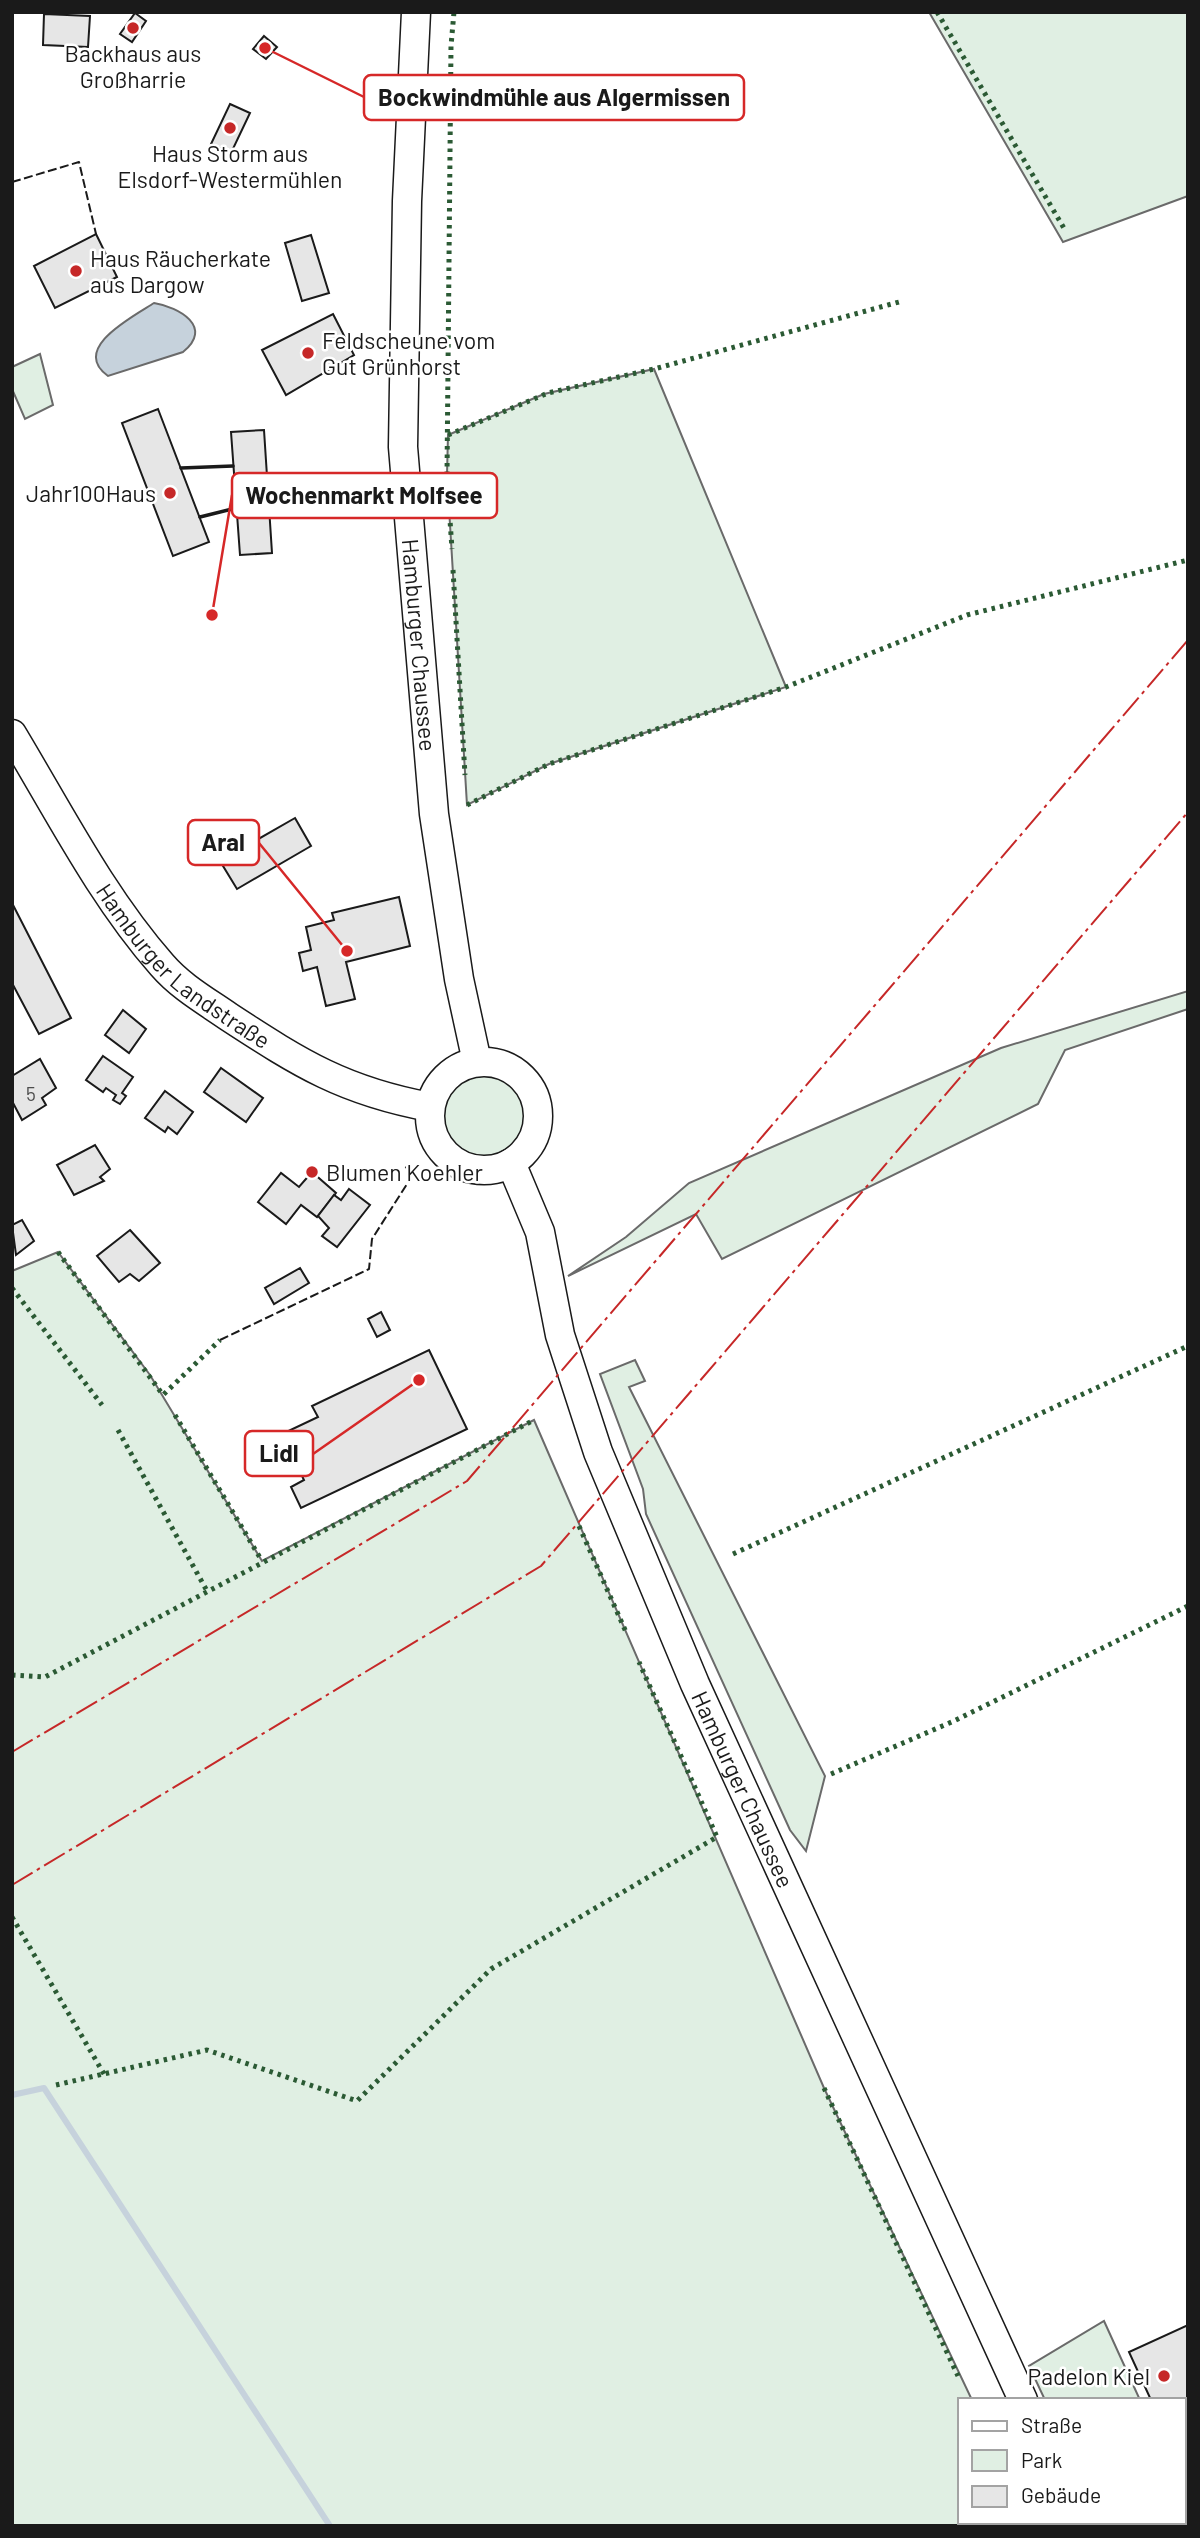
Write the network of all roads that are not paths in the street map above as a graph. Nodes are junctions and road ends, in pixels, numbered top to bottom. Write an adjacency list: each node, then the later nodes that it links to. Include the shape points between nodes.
1 (416, 12): 3 (main road, Hamburger Chaussee, via 403,447 434,814 459,979)
2 (12, 734): 4 (main road, Hamburger Landstraße, via 105,887 165,968 189,990 331,1080)
3 (477, 1062): 4 (main road, via 446,1077); 5 (main road, via 495,1062 512,1069 535,1098 535,1135)
4 (430, 1107): 5 (main road, via 434,1137 453,1161 482,1170)
5 (511, 1163): 6 (main road, Hamburger Chaussee, via 540,1232 560,1335 598,1452 695,1684)
6 (1022, 2398)

